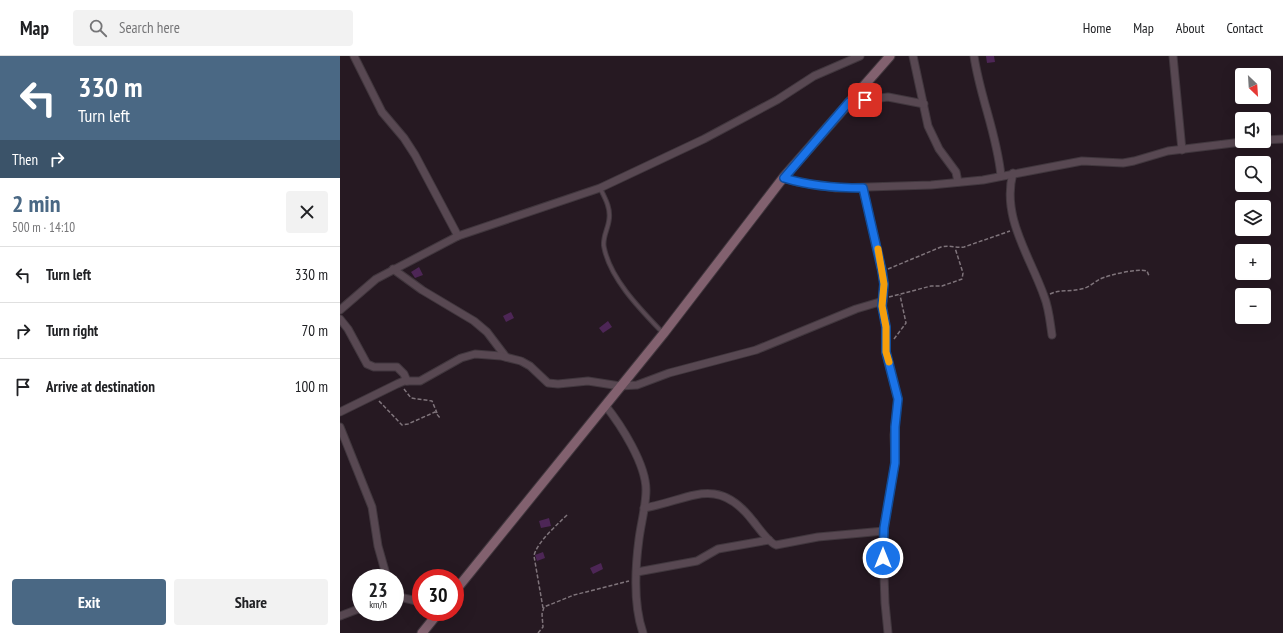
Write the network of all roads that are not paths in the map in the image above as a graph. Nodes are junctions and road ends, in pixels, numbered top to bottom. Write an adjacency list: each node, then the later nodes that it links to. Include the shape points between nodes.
1 (354, 56): 19 (street, via 382,112 415,155)
2 (860, 56): 17 (street, via 814,76 777,100 704,139)
3 (890, 56): 7 (street)
4 (914, 56): 8 (street)
5 (974, 56): 14 (street, via 979,86 998,150)
6 (1173, 56): 12 (street)
7 (849, 102): 8 (street, via 888,97); 15 (street)
8 (924, 104): 16 (street, via 928,126 939,149 956,172)
9 (1283, 139): 10 (street)
10 (1271, 140)
11 (1235, 143): 12 (street)
12 (1182, 150): 13 (street, via 1122,163 1082,161)
13 (1013, 173): 14 (street); 25 (street, via 1009,205 1044,296)
14 (1001, 176): 16 (street)
15 (784, 178): 18 (street, via 816,186); 24 (street)
16 (958, 182): 18 (street)
17 (600, 188): 19 (street); 24 (lane, via 608,203 609,219 603,246 609,262 633,300)
18 (863, 188): 21 (street, via 882,271)
19 (458, 236): 20 (street)
20 (393, 270): 22 (street, via 376,279); 26 (street, via 474,321 487,332)
21 (883, 300): 28 (street, via 756,350 637,385); 33 (street, via 886,348 898,399 894,435 895,463)
22 (340, 310)
23 (340, 320): 27 (street, via 348,329 367,364 396,367 404,374)
24 (664, 333): 28 (street)
25 (1052, 335)
26 (506, 357): 27 (street, via 474,354 461,358 420,381); 28 (street, via 522,361 548,383 588,381)
27 (404, 382): 30 (street)
28 (620, 386): 29 (street)
29 (605, 405): 32 (street, via 624,431 644,474); 37 (street)
30 (340, 412)
31 (340, 427): 35 (street, via 372,507)
32 (644, 508): 34 (street, via 690,495 709,492 724,495 737,503); 36 (street)
33 (884, 531): 34 (street, via 818,537 776,545); 43 (street, via 884,588)
34 (769, 540): 36 (street, via 718,549 697,560)
35 (384, 569)
36 (637, 575): 42 (street, via 637,612)
37 (464, 580)
38 (352, 611): 39 (street)
39 (340, 616)
40 (432, 621): 41 (street)
41 (422, 633)
42 (643, 633)
43 (888, 633)

